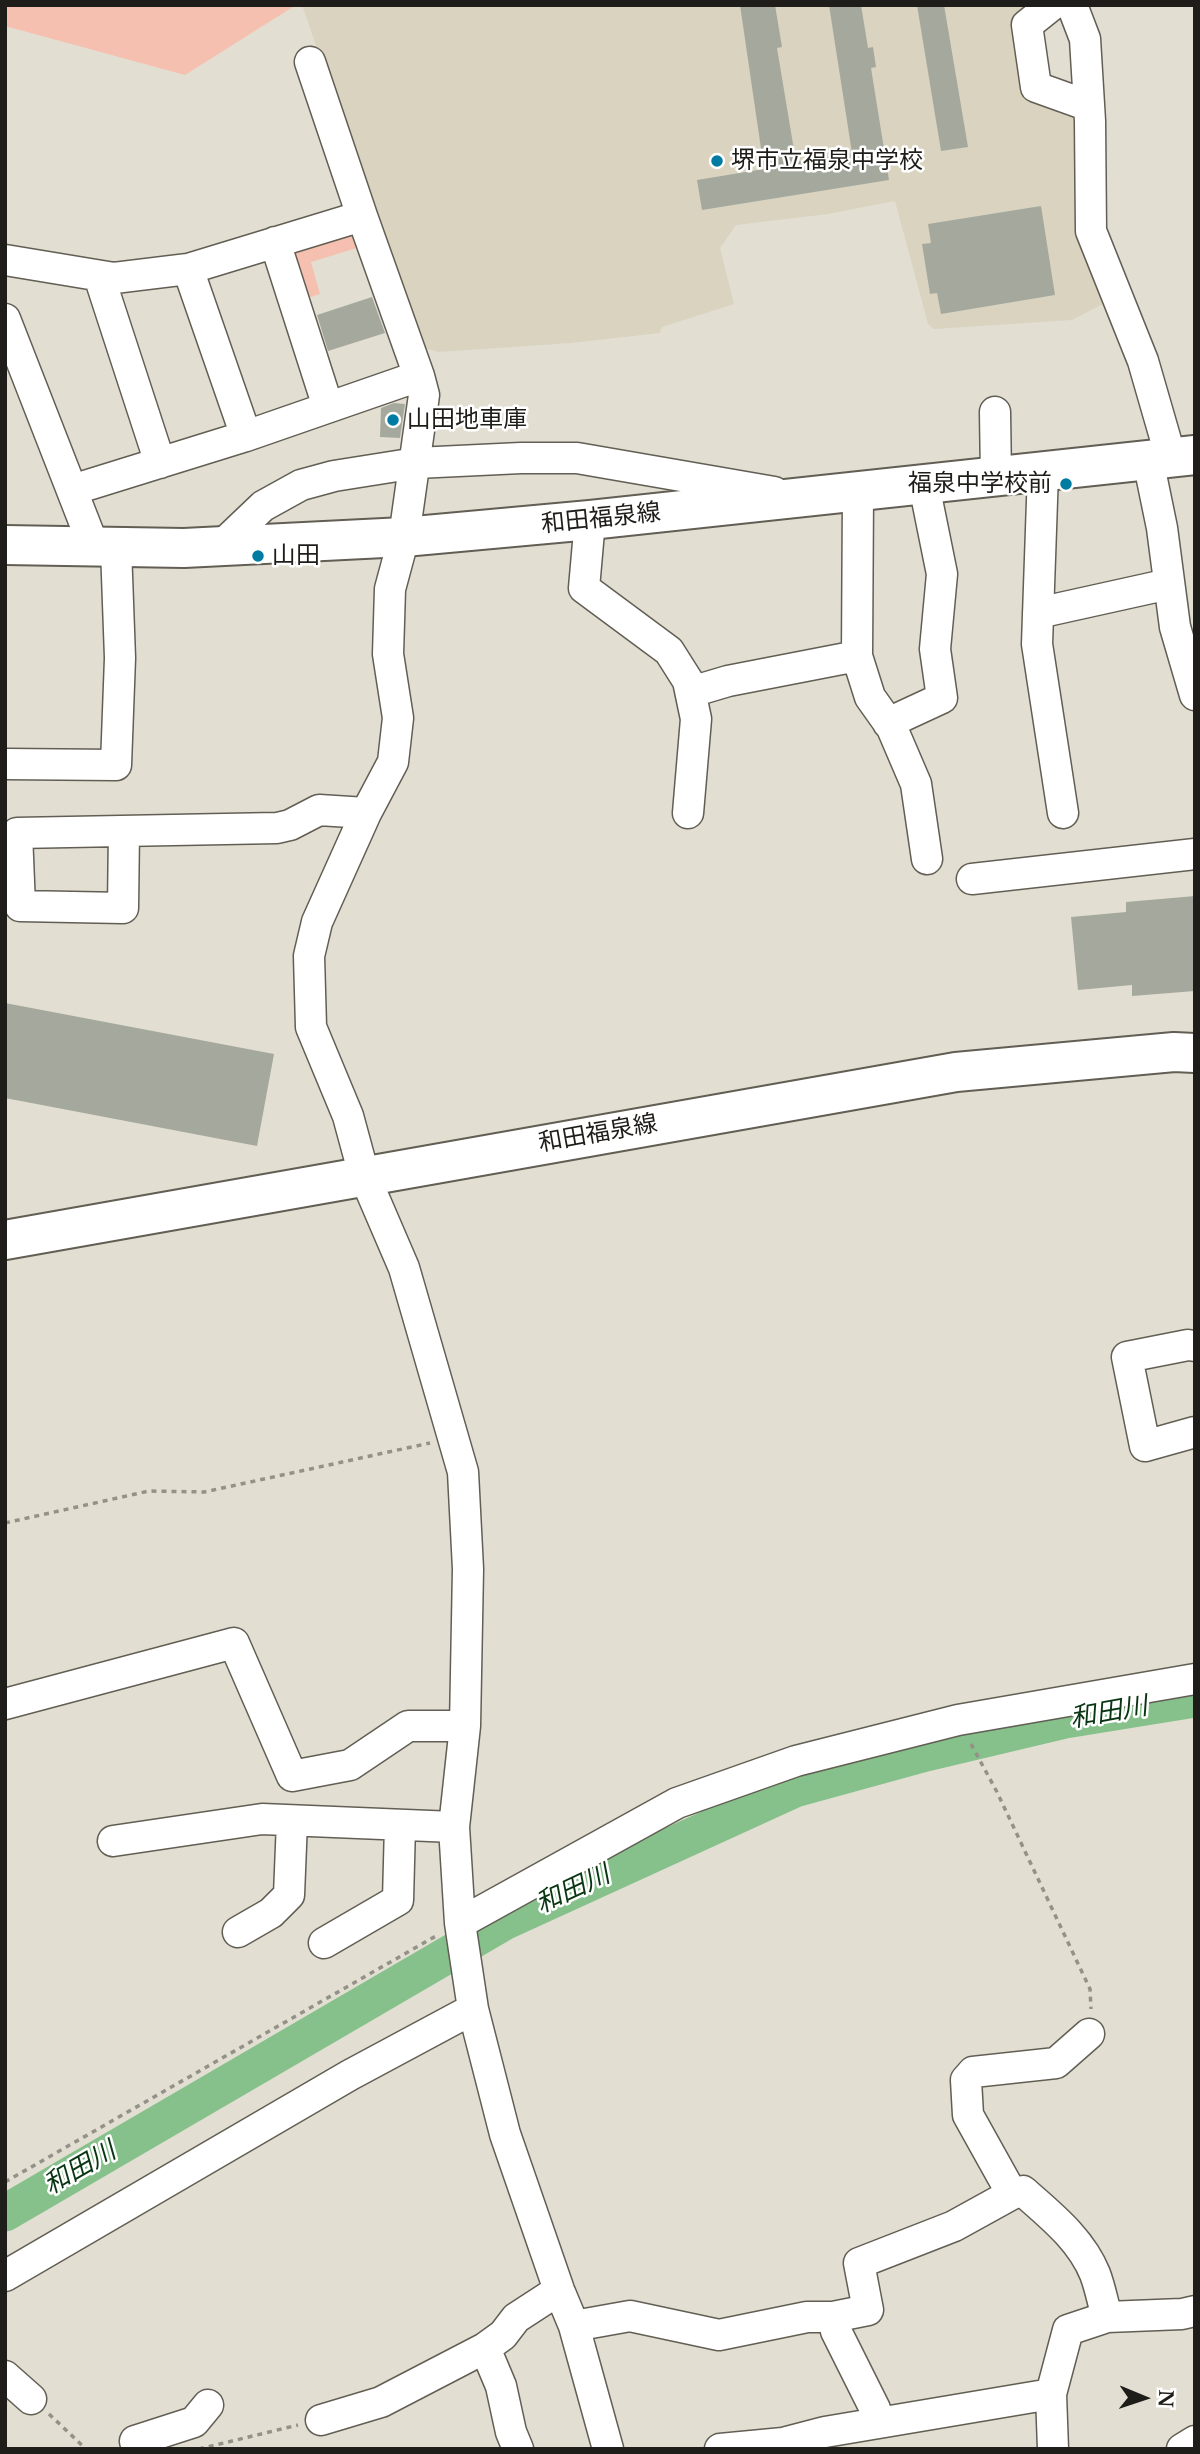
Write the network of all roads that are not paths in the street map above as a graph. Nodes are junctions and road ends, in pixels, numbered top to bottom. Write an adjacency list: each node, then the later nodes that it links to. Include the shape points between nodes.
1 (1052, 5): 4 (street, via 1027,25 1036,87)
2 (1072, 5): 4 (street, via 1085,39)
3 (310, 62): 5 (street)
4 (1089, 106): 16 (street, via 1091,231 1143,361)
5 (362, 216): 6 (street); 12 (street)
6 (275, 242): 8 (street); 13 (street)
7 (5, 260): 9 (street)
8 (188, 269): 9 (street); 15 (street)
9 (99, 276): 17 (street)
10 (5, 319): 11 (street)
11 (13, 362): 22 (street)
12 (419, 376): 13 (street); 18 (street, via 424,395)
13 (328, 407): 15 (street)
14 (995, 412): 20 (street)
15 (246, 436): 17 (street)
16 (1171, 458): 19 (main road, 和田福泉線); 30 (street, via 1162,528)
17 (160, 463): 22 (street)
18 (416, 463): 24 (street, via 577,458); 26 (street); 29 (street, via 334,475 301,485 263,506)
19 (1043, 472): 20 (main road, 和田福泉線); 31 (street)
20 (996, 478): 21 (main road, 和田福泉線)
21 (923, 485): 23 (main road, 和田福泉線); 35 (street, via 942,575 935,649 942,698)
22 (72, 490): 28 (street)
23 (858, 492): 24 (main road, 和田福泉線); 32 (street)
24 (803, 498): 25 (main road, 和田福泉線)
25 (590, 520): 26 (main road, 和田福泉線); 33 (street, via 584,588 669,651)
26 (404, 537): 29 (main road, 和田福泉線); 37 (street, via 390,589 388,654 398,718 393,762)
27 (5, 545): 28 (main road, 和田福泉線)
28 (105, 547): 29 (main road, 和田福泉線); 36 (street, via 120,658 116,765)
29 (221, 547)
30 (1169, 584): 31 (street); 34 (street, via 1175,627)
31 (1038, 613): 39 (street, via 1037,644)
32 (857, 656): 33 (street); 35 (street, via 870,697)
33 (691, 692): 38 (street, via 696,719)
34 (1195, 695)
35 (888, 723): 42 (street, via 916,784)
36 (5, 764)
37 (366, 813): 40 (street, via 319,810 276,828); 45 (street, via 317,922 309,956 311,1027 348,1116)
38 (688, 813)
39 (1063, 813)
40 (124, 831)
41 (1195, 854): 43 (street)
42 (927, 859)
43 (972, 879)
44 (1195, 1053): 45 (main road, 和田福泉線, via 956,1072)
45 (364, 1175): 46 (main road, 和田福泉線); 51 (street, via 404,1268 463,1472)
46 (5, 1240)
47 (1195, 1346): 48 (street, via 1127,1357 1145,1446)
48 (1195, 1432)
49 (1195, 1679): 56 (street, via 958,1720 796,1761 677,1803)
50 (5, 1703): 51 (street, via 234,1643 292,1776 350,1765 408,1726)
51 (466, 1726): 54 (street)
52 (292, 1821): 53 (street); 55 (street, via 262,1819); 57 (street, via 289,1895 271,1913)
53 (400, 1825): 54 (street); 58 (street, via 398,1900)
54 (454, 1827): 56 (street)
55 (113, 1841)
56 (461, 1929): 59 (street)
57 (238, 1932)
58 (324, 1943)
59 (473, 2009): 62 (street, via 350,2075); 63 (street, via 505,2134)
60 (1089, 2034): 61 (street, via 1055,2063 974,2072 967,2080 968,2115)
61 (1012, 2194): 65 (street, via 954,2226 859,2263 868,2310); 66 (street, via 1023,2190 1063,2227 1094,2273)
62 (5, 2276)
63 (559, 2290): 67 (street); 68 (street, via 516,2318)
64 (1195, 2311): 66 (street)
65 (833, 2317): 67 (street, via 807,2317 719,2334 630,2316); 74 (street)
66 (1107, 2317): 70 (street, via 1068,2330)
67 (574, 2326): 79 (street)
68 (485, 2348): 73 (street, via 382,2402); 78 (street)
69 (5, 2376): 71 (street)
70 (1051, 2393): 74 (street); 81 (street)
71 (31, 2399)
72 (208, 2405): 77 (street, via 194,2422 135,2441)
73 (321, 2420)
74 (878, 2423): 76 (street)
75 (1195, 2441): 82 (street)
76 (783, 2446): 80 (street)
77 (137, 2449)
78 (518, 2449)
79 (608, 2449)
80 (720, 2449)
81 (1053, 2449)
82 (1182, 2449)

